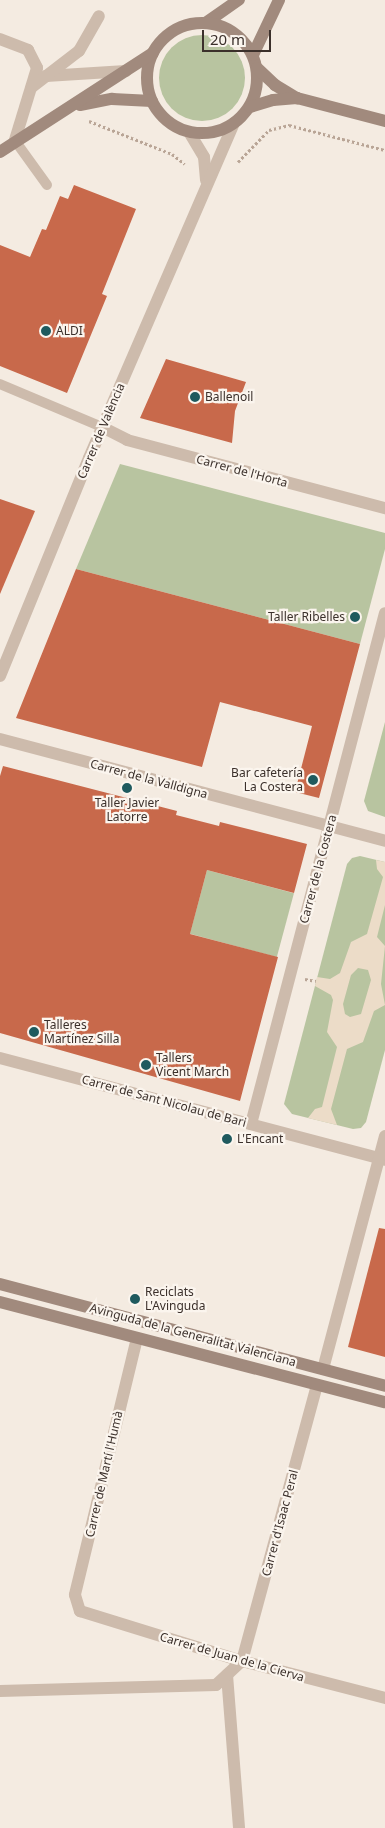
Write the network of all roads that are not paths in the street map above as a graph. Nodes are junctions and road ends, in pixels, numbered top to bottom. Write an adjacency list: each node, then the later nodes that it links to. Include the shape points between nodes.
1 (239, 0): 4 (street)
2 (279, 0): 8 (street)
3 (99, 16): 6 (street)
4 (207, 22): 7 (street, via 175,29); 8 (street, via 235,33)
5 (0, 39): 12 (street, via 21,45 33,56 37,68)
6 (79, 51): 10 (street, via 84,66); 11 (street)
7 (152, 53): 9 (street); 14 (street, via 147,85)
8 (255, 61): 13 (street, via 275,85); 16 (street, via 258,84)
9 (126, 70): 10 (street); 15 (street)
10 (98, 72): 11 (street)
11 (46, 76): 12 (street)
12 (32, 87): 20 (street)
13 (297, 98): 16 (street, via 273,100); 17 (street)
14 (152, 101): 15 (street, via 112,99); 19 (street, via 171,124)
15 (72, 106): 20 (street)
16 (250, 107): 18 (street)
17 (385, 121)
18 (234, 123): 19 (street, via 208,133); 23 (street, Carrer de València)
19 (190, 132): 23 (street, Carrer de València, via 204,157)
20 (15, 142): 21 (street); 22 (lane)
21 (0, 152)
22 (47, 185)
23 (205, 187): 25 (street, Carrer de València)
24 (0, 384): 25 (lane)
25 (102, 427): 26 (street, Carrer de l'Horta, via 127,440); 28 (street, Carrer de València)
26 (385, 508)
27 (385, 613): 30 (street, Carrer de la Costera)
28 (0, 676)
29 (0, 739): 30 (street, Carrer de la Valldigna)
30 (329, 826): 31 (street, Carrer de la Valldigna); 33 (street, Carrer de la Costera)
31 (385, 841)
32 (0, 1058): 33 (street, Carrer de Sant Nicolau de Bari)
33 (251, 1124): 35 (street, Carrer de Sant Nicolau de Bari)
34 (385, 1136): 35 (street)
35 (382, 1159): 39 (street)
36 (0, 1284): 39 (street, Avinguda de la Generalitat Valenciana)
37 (0, 1302): 38 (street, Avinguda de la Generalitat Valenciana)
38 (137, 1338): 40 (street, Avinguda de la Generalitat Valenciana); 43 (street, Carrer de Martí l'Humà, via 75,1595)
39 (323, 1370): 41 (street, Avinguda de la Generalitat Valenciana)
40 (317, 1385): 42 (street, Avinguda de la Generalitat Valenciana); 44 (street, Carrer d'Isaac Peral)
41 (385, 1386)
42 (385, 1402)
43 (80, 1611): 44 (street, Carrer de Juan de la Cierva)
44 (242, 1661): 45 (street); 47 (street, Carrer de Juan de la Cierva)
45 (227, 1675): 46 (street, via 216,1684); 48 (street)
46 (0, 1691)
47 (385, 1698)
48 (239, 1828)

